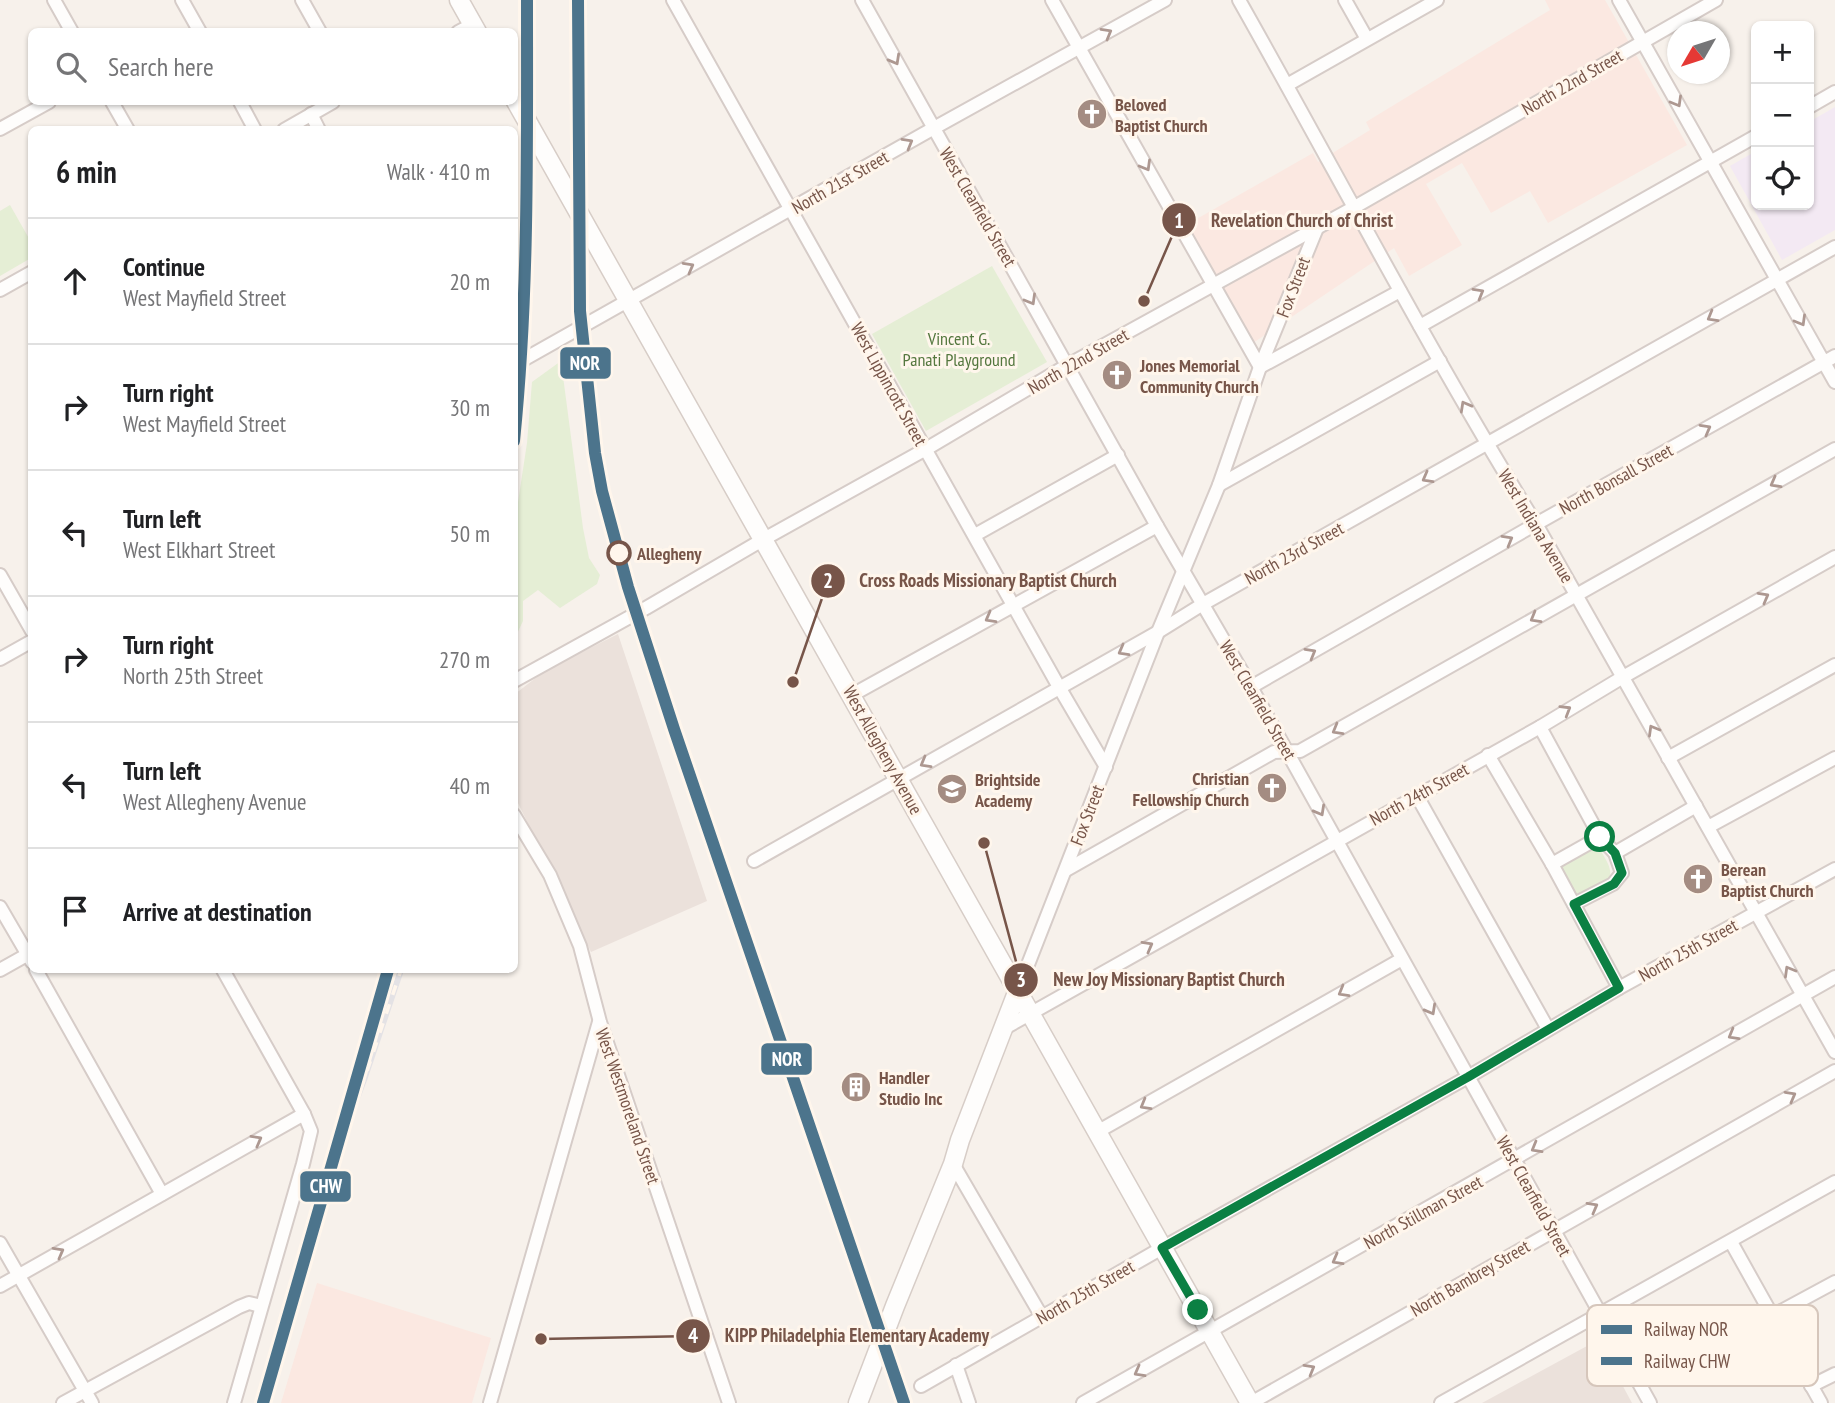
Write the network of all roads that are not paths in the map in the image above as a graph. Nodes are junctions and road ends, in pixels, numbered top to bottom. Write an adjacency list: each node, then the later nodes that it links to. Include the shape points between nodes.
1 (54, 0): 14 (street)
2 (182, 0): 15 (street)
3 (302, 0): 16 (street)
4 (460, 0): 17 (main road)
5 (673, 0): 39 (street, West Lippincott Street)
6 (862, 0): 34 (street, West Clearfield Street, one-way to 34)
7 (1052, 0): 20 (street)
8 (1165, 0): 20 (street, North 21st Street, one-way to 8)
9 (1239, 0): 21 (street, West Indiana Avenue)
10 (1345, 0): 18 (street)
11 (1437, 0): 18 (street)
12 (1619, 0): 19 (street)
13 (1716, 0): 19 (street, North 22nd Street)
14 (70, 28)
15 (198, 28)
16 (318, 28)
17 (470, 28)
18 (1367, 39): 21 (street)
19 (1643, 42): 37 (street, one-way to 37); 38 (street, North 22nd Street)
20 (1079, 49): 34 (street, North 21st Street); 44 (street, one-way to 44)
21 (1287, 85): 38 (street, West Indiana Avenue)
22 (1835, 92): 23 (street)
23 (1814, 104)
24 (44, 105): 35 (street)
25 (114, 105): 30 (street)
26 (242, 105): 31 (street)
27 (327, 105): 29 (street)
28 (518, 105): 47 (main road, West Allegheny Avenue)
29 (311, 114): 32 (street); 33 (street)
30 (126, 126)
31 (254, 126)
32 (291, 126)
33 (317, 126)
34 (934, 128): 39 (street, North 21st Street, one-way to 34); 52 (street, West Clearfield Street, one-way to 52)
35 (0, 129)
36 (1751, 139): 37 (street)
37 (1710, 162): 43 (street); 48 (street, one-way to 37)
38 (1353, 208): 40 (street, North 22nd Street); 46 (street, West Indiana Avenue)
39 (791, 209): 47 (street, North 21st Street, one-way to 39); 56 (street, West Lippincott Street)
40 (1317, 228): 44 (street, North 22nd Street); 53 (street, Fox Street)
41 (1835, 247): 43 (street, North 23rd Street)
42 (28, 275): 45 (street)
43 (1777, 280): 49 (street, one-way to 49); 55 (street, North 23rd Street, one-way to 55)
44 (1214, 285): 52 (street, North 22nd Street); 53 (street)
45 (0, 290)
46 (1400, 291): 48 (street, West Indiana Avenue); 53 (street)
47 (629, 301): 51 (street, North 21st Street); 63 (main road, West Allegheny Avenue)
48 (1420, 326): 50 (street, West Indiana Avenue)
49 (1830, 359): 54 (street); 60 (street, North Bonsall Street, one-way to 49)
50 (1440, 361): 55 (street, West Indiana Avenue, one-way to 50); 59 (street)
51 (518, 363)
52 (1068, 366): 56 (street, North 22nd Street); 58 (street, West Clearfield Street)
53 (1260, 367): 59 (street, Fox Street)
54 (1835, 382)
55 (1487, 445): 60 (street, West Indiana Avenue); 68 (street, North 23rd Street, one-way to 68)
56 (926, 449): 62 (street, West Lippincott Street); 63 (street, North 22nd Street)
57 (1835, 449): 67 (street, one-way to 67)
58 (1118, 455): 61 (street, West Clearfield Street); 62 (street)
59 (1219, 485): 65 (street, Fox Street)
60 (1536, 524): 67 (street, West Indiana Avenue); 78 (street, North Bonsall Street, one-way to 60)
61 (1157, 526): 65 (street, West Clearfield Street); 69 (street)
62 (975, 536): 69 (street, West Lippincott Street)
63 (764, 539): 76 (street, North 22nd Street); 79 (main road, West Allegheny Avenue)
64 (1835, 557): 75 (street, North 24th Street, one-way to 64)
65 (1183, 571): 68 (street, West Clearfield Street); 71 (street, Fox Street)
66 (0, 575): 70 (street)
67 (1576, 594): 75 (street, West Indiana Avenue); 81 (street, one-way to 81, via 1300,751)
68 (1203, 604): 71 (street, North 23rd Street); 78 (street, West Clearfield Street)
69 (1013, 605): 77 (street, West Lippincott Street); 79 (street, one-way to 79)
70 (28, 624)
71 (1158, 632): 77 (street, North 23rd Street, one-way to 77); 85 (street, Fox Street)
72 (28, 643): 73 (street)
73 (0, 659)
74 (1835, 664): 83 (street)
75 (1623, 677): 80 (street, North 24th Street, one-way to 75); 83 (street, West Indiana Avenue, one-way to 75)
76 (518, 679)
77 (1059, 687): 85 (street, West Lippincott Street); 86 (street, North 23rd Street, one-way to 86)
78 (1251, 687): 81 (street, West Clearfield Street)
79 (852, 695): 86 (main road, West Allegheny Avenue)
80 (1540, 727): 82 (street, North 24th Street); 91 (street)
81 (1287, 752): 92 (street, West Clearfield Street, one-way to 92); 97 (street, via 1274,752)
82 (1489, 755): 87 (street, North 24th Street); 95 (street)
83 (1668, 758): 88 (street, West Indiana Avenue)
84 (1835, 758): 90 (street)
85 (1106, 767): 97 (street, Fox Street)
86 (899, 778): 94 (street, North 23rd Street); 109 (main road, West Allegheny Avenue)
87 (1417, 796): 92 (street, North 24th Street); 114 (street)
88 (1696, 806): 90 (street, West Indiana Avenue); 93 (street)
89 (518, 822): 112 (street, West Westmoreland Street, via 550,875 580,946)
90 (1708, 827): 100 (street, West Indiana Avenue)
91 (1600, 837): 93 (street); 95 (street)
92 (1336, 840): 103 (street, West Clearfield Street); 111 (street, North 24th Street, one-way to 92)
93 (1615, 853): 98 (street, via 1622,873 1614,884)
94 (754, 861)
95 (1552, 864): 98 (street)
96 (1835, 869): 100 (street, North 25th Street)
97 (1066, 870): 109 (street, Fox Street)
98 (1574, 904): 108 (street)
99 (0, 907): 101 (street)
100 (1756, 912): 108 (street, North 25th Street); 110 (street, West Indiana Avenue, one-way to 100)
101 (28, 953)
102 (28, 957): 104 (street)
103 (1402, 959): 117 (street, West Clearfield Street, one-way to 117); 119 (street, one-way to 119)
104 (0, 970)
105 (38, 973): 123 (street)
106 (225, 973): 118 (street)
107 (1835, 977): 110 (street, North Stillman Street)
108 (1619, 988): 114 (street, North 25th Street)
109 (1018, 990): 111 (main road, West Allegheny Avenue); 113 (main road, Fox Street)
110 (1803, 995): 115 (street, West Indiana Avenue); 120 (street, North Stillman Street, one-way to 120)
111 (1031, 1012): 113 (street, North 24th Street); 119 (main road, West Allegheny Avenue)
112 (600, 1022): 149 (street); 150 (street, West Westmoreland Street)
113 (1003, 1029): 121 (main road, Fox Street)
114 (1548, 1029): 117 (street, North 25th Street)
115 (1835, 1052)
116 (1835, 1071): 124 (street, North Bambrey Street, one-way to 116)
117 (1468, 1077): 120 (street, West Clearfield Street); 127 (street, North 25th Street)
118 (304, 1114): 123 (street, one-way to 118); 135 (street, via 311,1131)
119 (1097, 1132): 127 (main road, West Allegheny Avenue)
120 (1514, 1160): 124 (street, West Clearfield Street); 138 (street, North Stillman Street, one-way to 138)
121 (953, 1164): 136 (street); 151 (main road, Fox Street)
122 (1835, 1182): 126 (street)
123 (162, 1194): 128 (street, one-way to 123)
124 (1553, 1230): 131 (street, West Clearfield Street); 154 (street, North Bambrey Street, one-way to 124)
125 (0, 1242): 128 (street)
126 (1731, 1242): 132 (street); 133 (street)
127 (1162, 1248): 136 (street, North 25th Street); 138 (main road, West Allegheny Avenue)
128 (19, 1275): 130 (street); 145 (street)
129 (1835, 1282): 134 (street)
130 (0, 1286)
131 (1595, 1305)
132 (1614, 1305)
133 (1766, 1305)
134 (1792, 1305)
135 (261, 1306): 145 (street, via 248,1303 239,1307); 148 (street)
136 (1042, 1317): 139 (street, North 25th Street)
137 (1587, 1320): 155 (street)
138 (1210, 1332): 153 (street, North Stillman Street, one-way to 153); 154 (main road, West Allegheny Avenue)
139 (956, 1365): 142 (street, North 25th Street); 152 (street)
140 (1835, 1374): 141 (street)
141 (1818, 1382)
142 (921, 1386)
143 (1640, 1386): 156 (street, West Clearfield Street)
144 (1811, 1386): 157 (street)
145 (85, 1391): 146 (street); 147 (street)
146 (63, 1403)
147 (92, 1403)
148 (234, 1403)
149 (489, 1403)
150 (729, 1403)
151 (858, 1403)
152 (969, 1403)
153 (1083, 1403)
154 (1251, 1403)
155 (1441, 1403)
156 (1650, 1403)
157 (1821, 1403)

